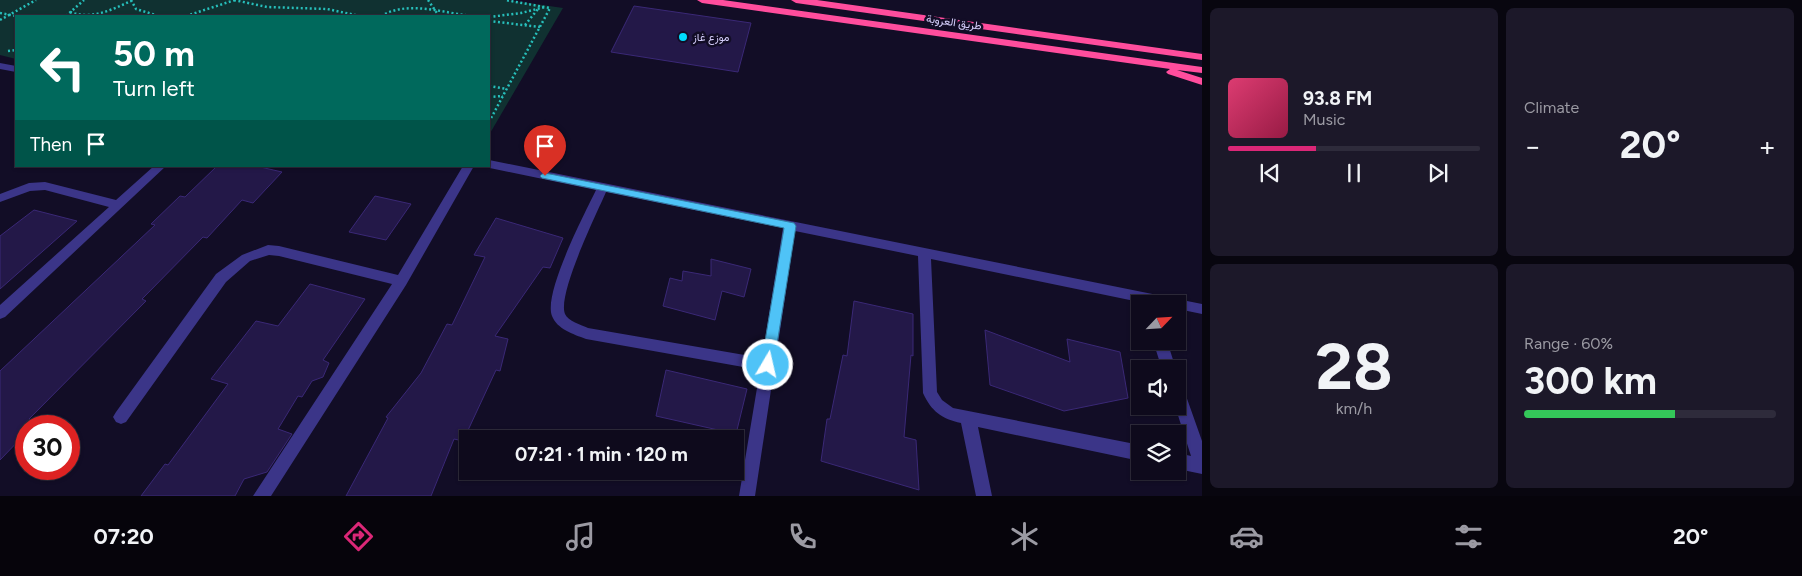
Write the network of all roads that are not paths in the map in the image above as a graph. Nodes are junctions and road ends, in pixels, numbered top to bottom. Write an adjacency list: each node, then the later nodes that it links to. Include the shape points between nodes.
1 (702, 0): 6 (highway, طريق العروبة)
2 (796, 0): 3 (highway, طريق العروبة)
3 (1154, 50): 4 (highway); 5 (highway, طريق العروبة)
4 (1202, 51)
5 (1202, 57)
6 (1143, 61): 7 (highway, طريق العروبة); 8 (highway)
7 (1202, 70)
8 (1202, 82)
9 (490, 164): 12 (street)
10 (160, 167): 14 (street)
11 (468, 167): 17 (street)
12 (602, 188): 15 (street); 22 (street, via 562,285 557,305 558,315 564,324 586,333)
13 (0, 198): 14 (street, via 29,186 45,186)
14 (119, 205): 21 (street)
15 (790, 226): 16 (street); 22 (street)
16 (924, 253): 18 (street); 25 (street, via 930,393 943,410)
17 (401, 281): 24 (street, via 279,251 268,250 246,258 221,278); 29 (street)
18 (1131, 298)
19 (1186, 306): 20 (street)
20 (1202, 309)
21 (0, 313)
22 (768, 365): 30 (street)
23 (1185, 415): 28 (street)
24 (121, 417)
25 (968, 418): 26 (street); 31 (street)
26 (1131, 451)
27 (1186, 462): 28 (street)
28 (1202, 465)
29 (261, 496)
30 (747, 496)
31 (984, 496)

